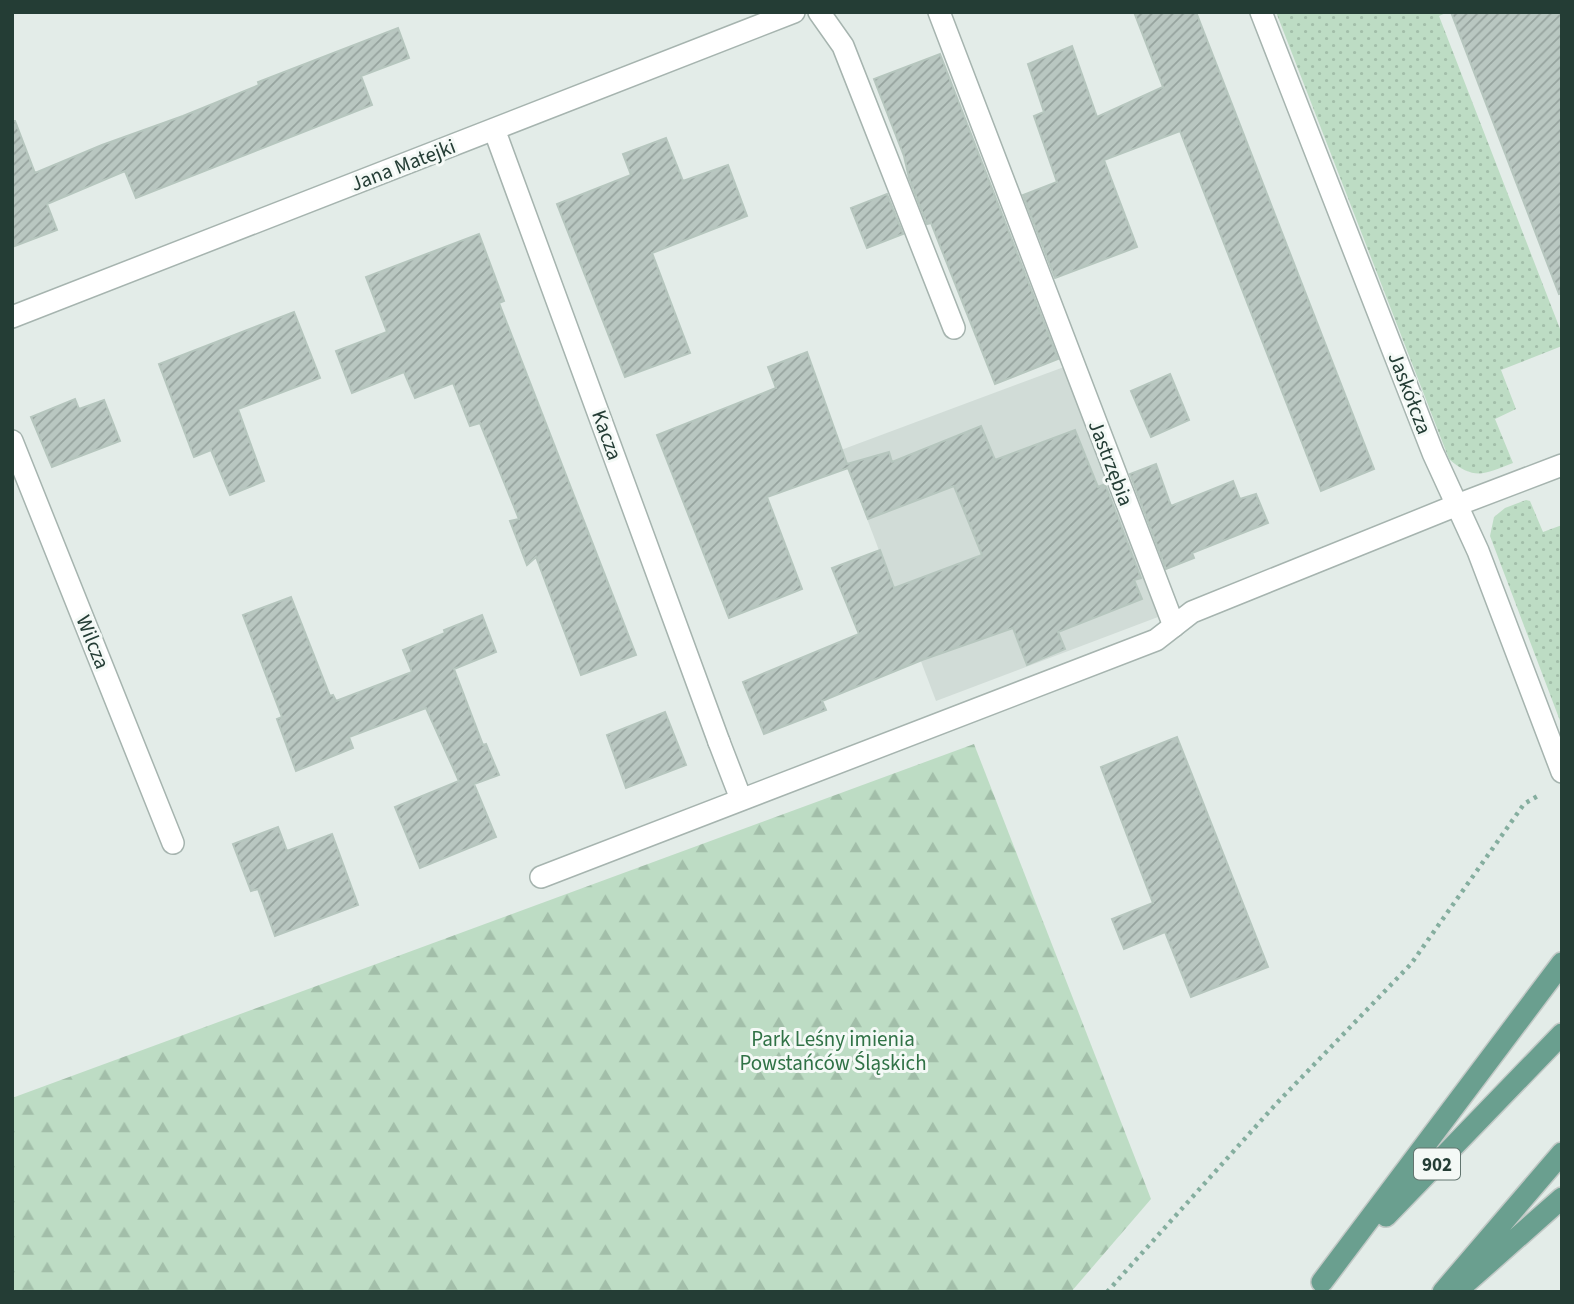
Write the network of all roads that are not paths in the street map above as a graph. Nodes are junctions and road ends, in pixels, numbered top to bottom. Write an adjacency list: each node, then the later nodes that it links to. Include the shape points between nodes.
1 (794, 12): 5 (street, Jana Matejki)
2 (819, 12): 7 (street, via 843,46)
3 (939, 12): 11 (street, Jastrzębia)
4 (1261, 12): 10 (street, Jaskółcza)
5 (494, 129): 6 (street, Jana Matejki); 13 (street, Kacza)
6 (12, 317)
7 (954, 328)
8 (12, 441): 14 (street, Wilcza)
9 (1562, 465): 10 (street)
10 (1457, 505): 11 (street, via 1192,612); 12 (street, Jaskółcza)
11 (1174, 626): 13 (street, via 1156,640)
12 (1562, 772)
13 (741, 799): 15 (street)
14 (173, 843)
15 (541, 877)
16 (1562, 963): 20 (main road)
17 (1562, 1034): 20 (main road, 902)
18 (1562, 1153): 21 (main road)
19 (1562, 1198): 22 (main road)
20 (1318, 1287)
21 (1443, 1292)
22 (1457, 1292)

